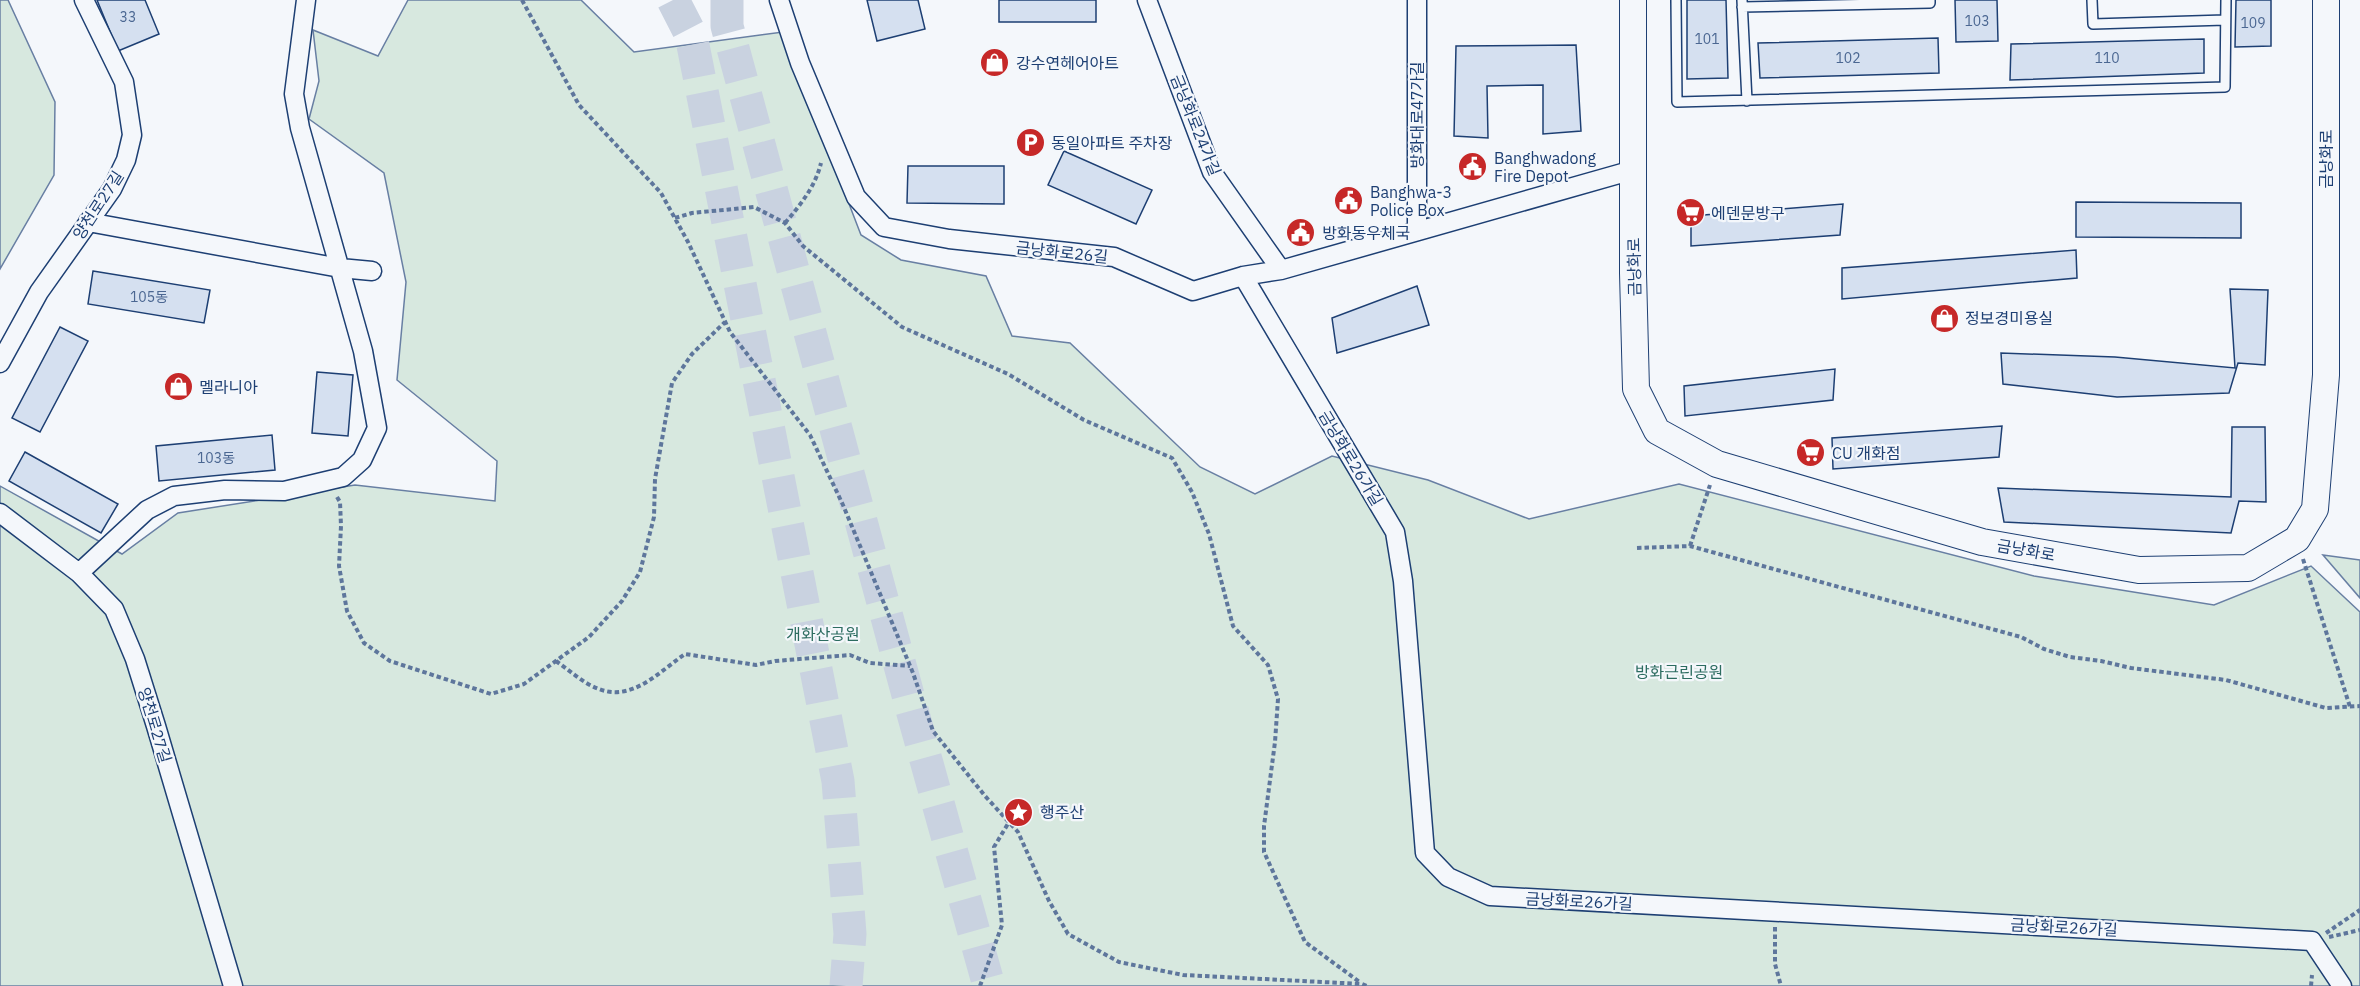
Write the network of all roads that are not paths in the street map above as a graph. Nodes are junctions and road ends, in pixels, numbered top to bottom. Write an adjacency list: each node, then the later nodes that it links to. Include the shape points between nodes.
1 (84, 0): 17 (street, 양천로27길, via 124,82 132,135 126,160 112,189)
2 (306, 0): 19 (street, via 294,94)
3 (1147, 0): 20 (street, 금낭화로24가길, via 1212,172)
4 (1417, 0): 18 (street, 방화대로47가길)
5 (1633, 0): 16 (street, 금낭화로)
6 (1676, 0): 15 (lane, via 1677,102)
7 (1930, 0): 11 (lane)
8 (2092, 0): 14 (lane, via 2093,24)
9 (2226, 0): 14 (lane)
10 (2325, 0): 16 (street, 금낭화로, via 2326,375 2315,509 2297,539 2248,568 2139,570 1982,542 1717,465 1657,431 1636,389)
11 (1821, 2): 12 (lane)
12 (1742, 3): 15 (lane)
13 (781, 8): 22 (street, 금낭화로26길, via 856,197 884,227 949,239 1114,257 1193,291)
14 (2225, 20): 15 (lane, via 2225,87)
15 (1748, 100)
16 (1633, 170): 18 (street, 금낭화로26길)
17 (88, 222): 19 (street); 23 (street, 양천로27길, via 39,292)
18 (1417, 231): 20 (street, 금낭화로26길)
19 (340, 268): 21 (street); 25 (street, via 363,351 377,428 362,460 343,477 284,491 225,490 174,496 147,510)
20 (1281, 270): 22 (street, 금낭화로26길)
21 (372, 271)
22 (1243, 276): 27 (street, 금낭화로26가길, via 1395,532 1408,633 1425,853 1448,877 1490,896 2312,941)
23 (0, 363)
24 (0, 513): 25 (street, 양천로27길)
25 (79, 573): 26 (street, 양천로27길, via 114,609 135,659)
26 (233, 986)
27 (2342, 986)

